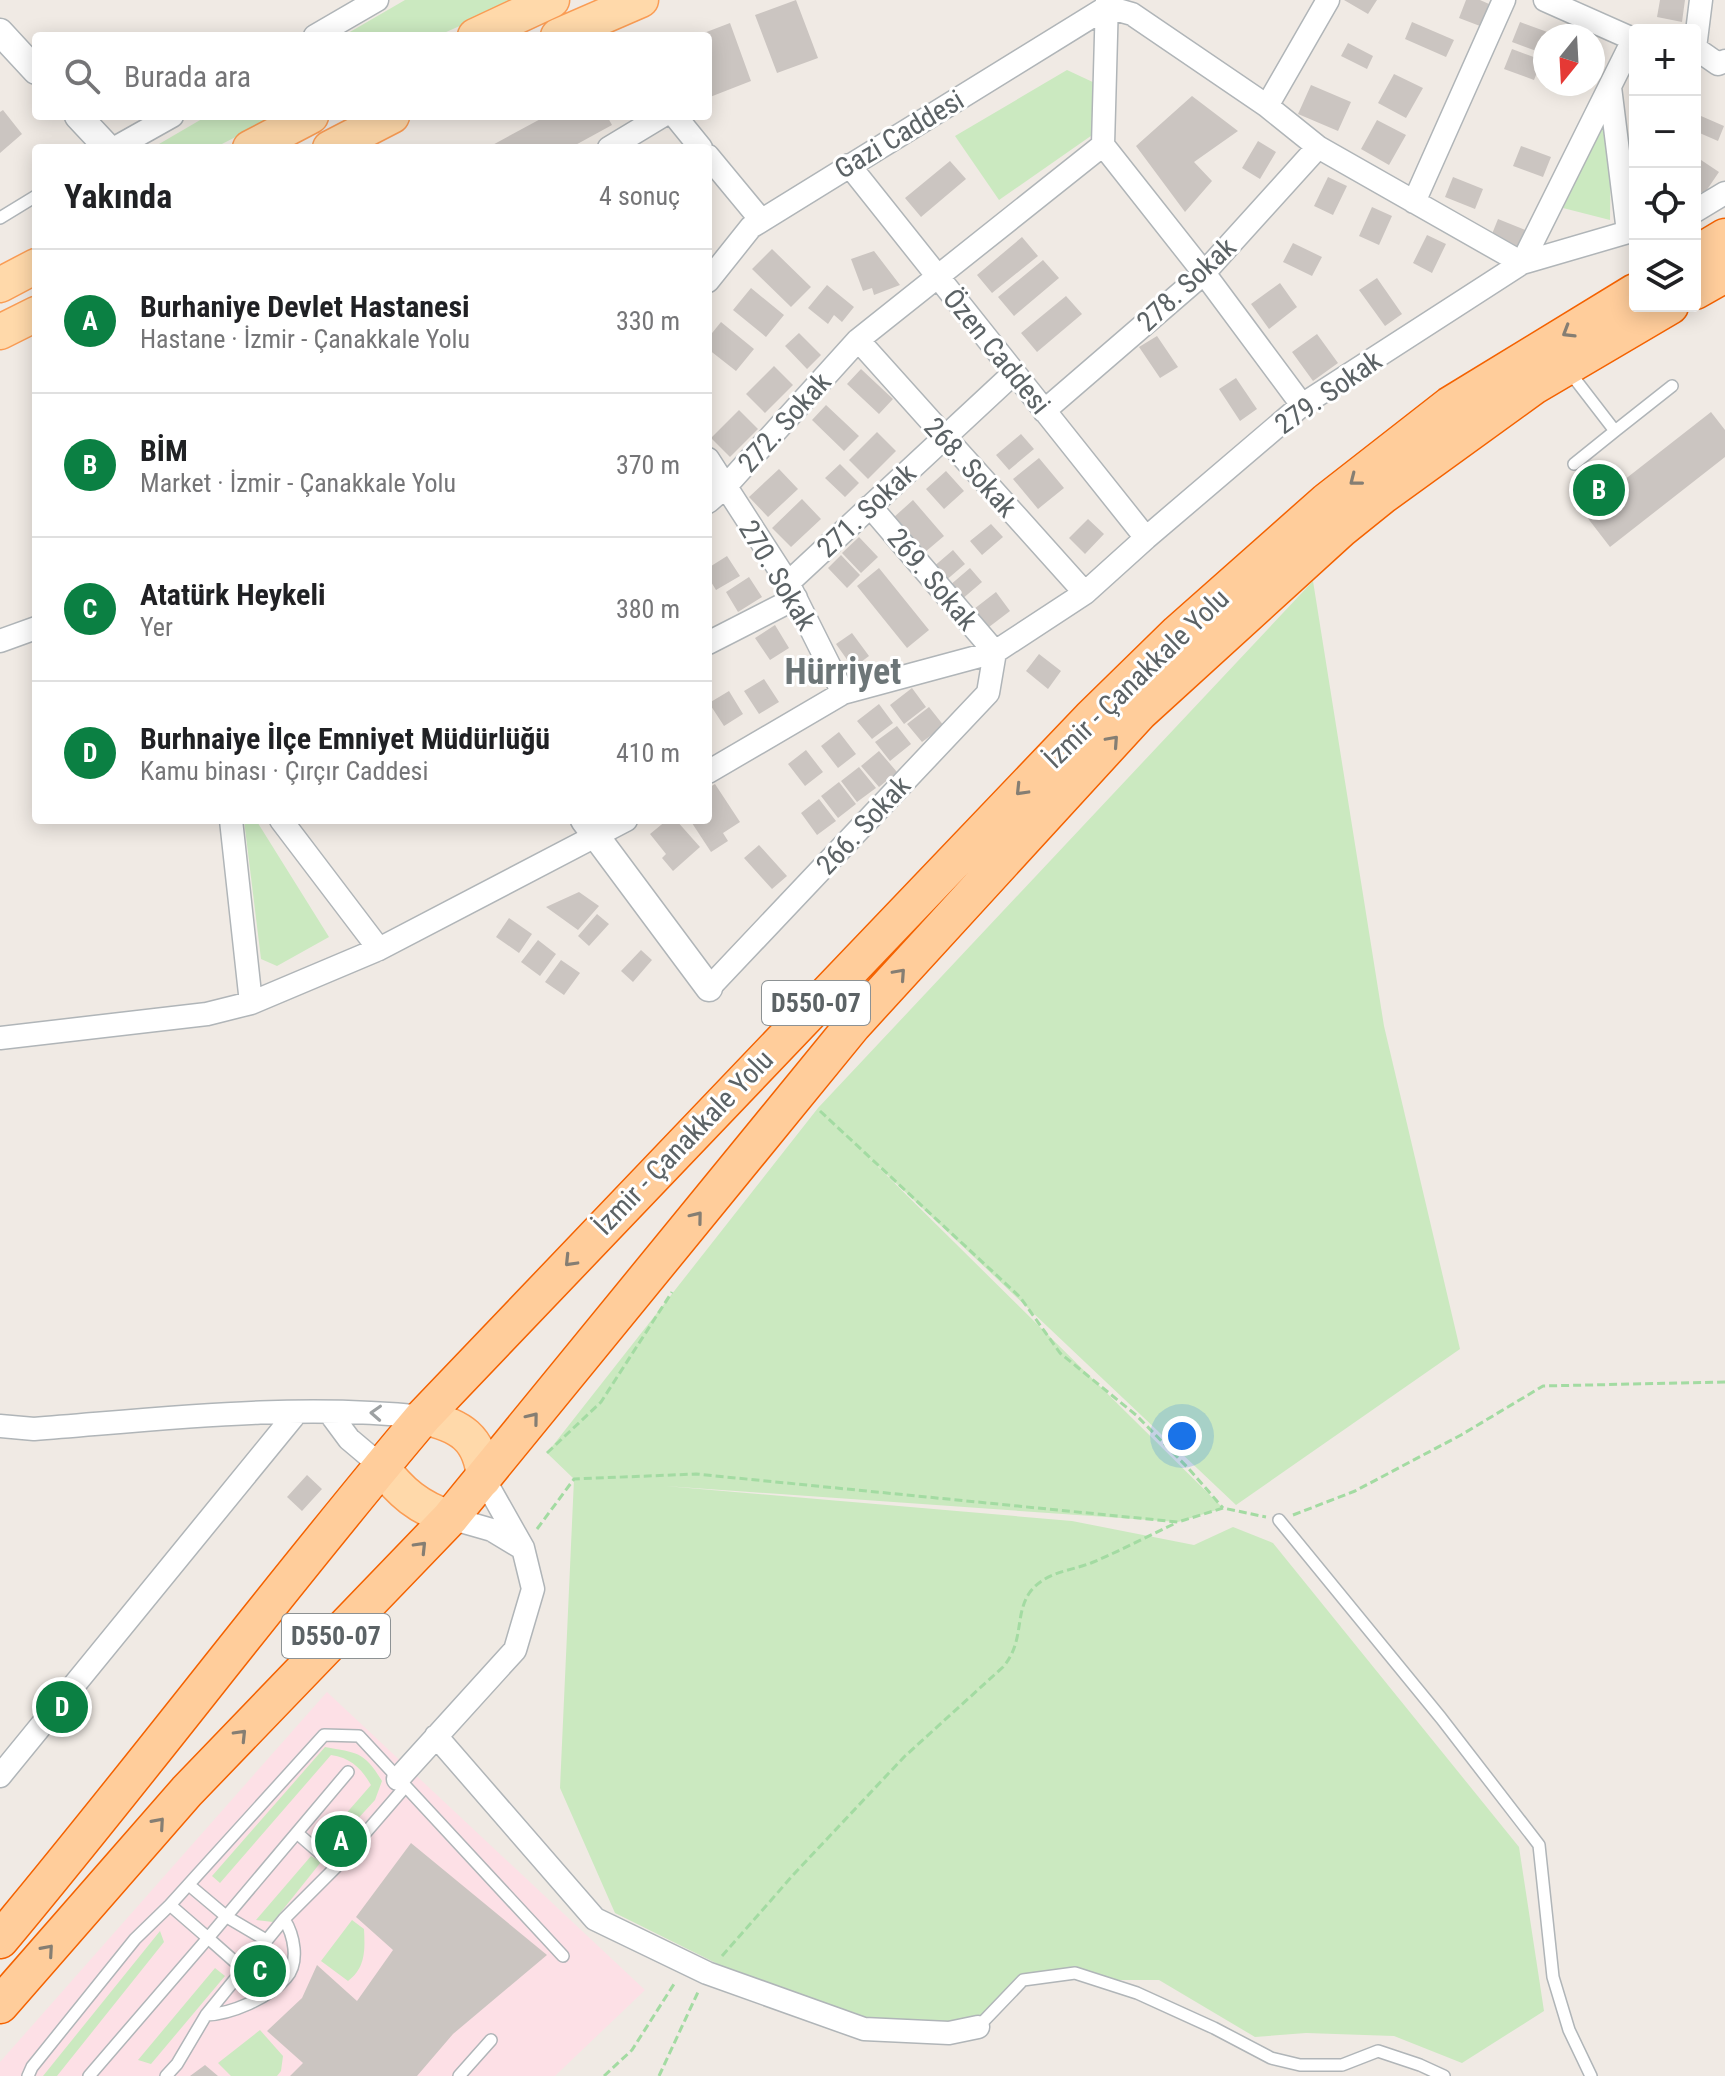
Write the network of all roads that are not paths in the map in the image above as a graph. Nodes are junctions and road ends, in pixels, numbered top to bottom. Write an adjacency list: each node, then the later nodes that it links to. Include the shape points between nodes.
1 (377, 0): 13 (street)
2 (552, 0): 14 (main road)
3 (641, 0): 11 (main road)
4 (1328, 0): 21 (street)
5 (1504, 0): 40 (street)
6 (1545, 0): 9 (street)
7 (1701, 0): 10 (street)
8 (1107, 4): 21 (street, via 1132,14); 34 (street); 37 (street, Gazi Caddesi)
9 (1591, 11): 15 (street)
10 (1698, 24)
11 (595, 29)
12 (0, 32): 19 (street)
13 (322, 32)
14 (484, 32)
15 (1629, 37)
16 (1629, 50): 20 (street)
17 (1701, 52): 18 (street)
18 (1723, 66)
19 (32, 67)
20 (1610, 87): 42 (street); 48 (street)
21 (1267, 106): 35 (street)
22 (82, 120): 28 (street)
23 (165, 120): 29 (street)
24 (303, 120): 30 (main road)
25 (384, 120): 31 (main road)
26 (655, 120): 32 (street)
27 (678, 120): 33 (street)
28 (104, 144)
29 (122, 144)
30 (258, 144)
31 (338, 144)
32 (616, 144)
33 (698, 144)
34 (1103, 145): 50 (street); 53 (street, 272. Sokak)
35 (1318, 147): 40 (street); 50 (street, 278. Sokak)
36 (712, 161): 44 (street)
37 (849, 165): 44 (street, Gazi Caddesi); 53 (street, Özen Caddesi)
38 (1725, 193): 41 (street)
39 (32, 198): 43 (lane)
40 (1414, 202): 48 (street)
41 (1701, 207)
42 (1629, 211)
43 (0, 218)
44 (761, 220): 52 (street, Gazi Caddesi)
45 (1629, 232): 48 (street)
46 (1725, 237): 47 (highway)
47 (1701, 251)
48 (1522, 263): 64 (street, 279. Sokak)
49 (32, 268): 54 (main road)
50 (1204, 273): 64 (street); 65 (street, 278. Sokak)
51 (1725, 274): 55 (highway)
52 (712, 276)
53 (938, 277): 60 (street, 272. Sokak); 62 (street, Özen Caddesi)
54 (0, 285)
55 (1701, 288)
56 (1629, 296): 89 (highway, İzmir - Çanakkale Yolu / D550-07, one-way to 89, via 1450,405 1327,501 1178,633 958,855)
57 (1660, 312): 61 (highway, İzmir - Çanakkale Yolu / D550-07)
58 (32, 316): 59 (main road)
59 (0, 332)
60 (858, 340): 67 (street, 268. Sokak); 69 (street, 272. Sokak)
61 (1566, 366): 66 (lane); 92 (highway, İzmir - Çanakkale Yolu / D550-07, one-way to 61, via 853,1025 1139,713 1341,529)
62 (1014, 373): 65 (street, Özen Caddesi); 67 (street, 271. Sokak)
63 (1672, 386): 66 (lane)
64 (1302, 405): 71 (street, 279. Sokak)
65 (1044, 411): 71 (street, Özen Caddesi)
66 (1615, 431): 68 (lane)
67 (945, 437): 70 (street, 271. Sokak); 73 (street, 268. Sokak)
68 (1574, 464)
69 (716, 494): 72 (street, 270. Sokak)
70 (870, 506): 72 (street, 271. Sokak); 77 (street, 269. Sokak)
71 (1146, 538): 73 (street, 279. Sokak)
72 (792, 591): 76 (street, 271. Sokak); 78 (street, 270. Sokak)
73 (1085, 593): 77 (street, 279. Sokak)
74 (32, 629): 75 (street)
75 (0, 641)
76 (712, 641)
77 (995, 652): 78 (street, 279. Sokak); 84 (street, 266. Sokak, via 988,693)
78 (843, 693): 79 (street, 279. Sokak)
79 (712, 770)
80 (231, 824): 85 (street)
81 (284, 824): 83 (street)
82 (591, 828): 83 (street); 84 (street)
83 (379, 949): 85 (street)
84 (709, 988)
85 (251, 1003): 86 (street, via 207,1014)
86 (0, 1038)
87 (297, 1412): 88 (street); 90 (street, via 34,1429); 97 (street)
88 (329, 1412): 89 (street, one-way to 88); 91 (street, via 349,1439)
89 (423, 1417): 91 (highway, İzmir - Çanakkale Yolu / D550-07); 92 (main road, via 468,1436 481,1457)
90 (0, 1426)
91 (381, 1466): 93 (main road, via 407,1498); 107 (highway, İzmir - Çanakkale Yolu / D550-07)
92 (484, 1479): 93 (highway, İzmir - Çanakkale Yolu / D550-07); 95 (street)
93 (450, 1518): 95 (street, via 492,1530); 111 (highway, İzmir - Çanakkale Yolu / D550-07, one-way to 93, via 187,1791)
94 (1279, 1520): 120 (lane, via 1539,1845 1553,1977 1569,2030)
95 (523, 1548): 96 (street, via 533,1589 515,1650)
96 (436, 1736): 99 (street); 113 (street, via 595,1919 697,1968 864,2029 949,2033)
97 (2, 1771)
98 (348, 1772): 100 (lane)
99 (402, 1783): 101 (lane); 102 (lane, via 359,1736 324,1735); 109 (lane)
100 (297, 1833): 101 (lane); 104 (lane)
101 (336, 1867): 105 (lane)
102 (189, 1885): 103 (lane); 104 (lane)
103 (170, 1905): 106 (lane); 115 (lane, via 135,1939)
104 (227, 1917): 106 (lane); 108 (lane)
105 (284, 1919): 108 (lane); 112 (lane, via 292,1930 295,1956 287,1978 255,2001)
106 (208, 1938): 110 (lane); 116 (lane)
107 (0, 1940)
108 (266, 1940): 110 (lane)
109 (563, 1956)
110 (243, 1969): 112 (lane)
111 (0, 2005)
112 (206, 2015): 117 (lane)
113 (978, 2027): 119 (lane, via 1023,1980 1075,1973 1137,1993 1271,2058 1300,2065 1342,2065 1378,2051)
114 (491, 2040): 118 (lane)
115 (28, 2076)
116 (89, 2076)
117 (166, 2076)
118 (459, 2076)
119 (1444, 2076)
120 (1591, 2076)

